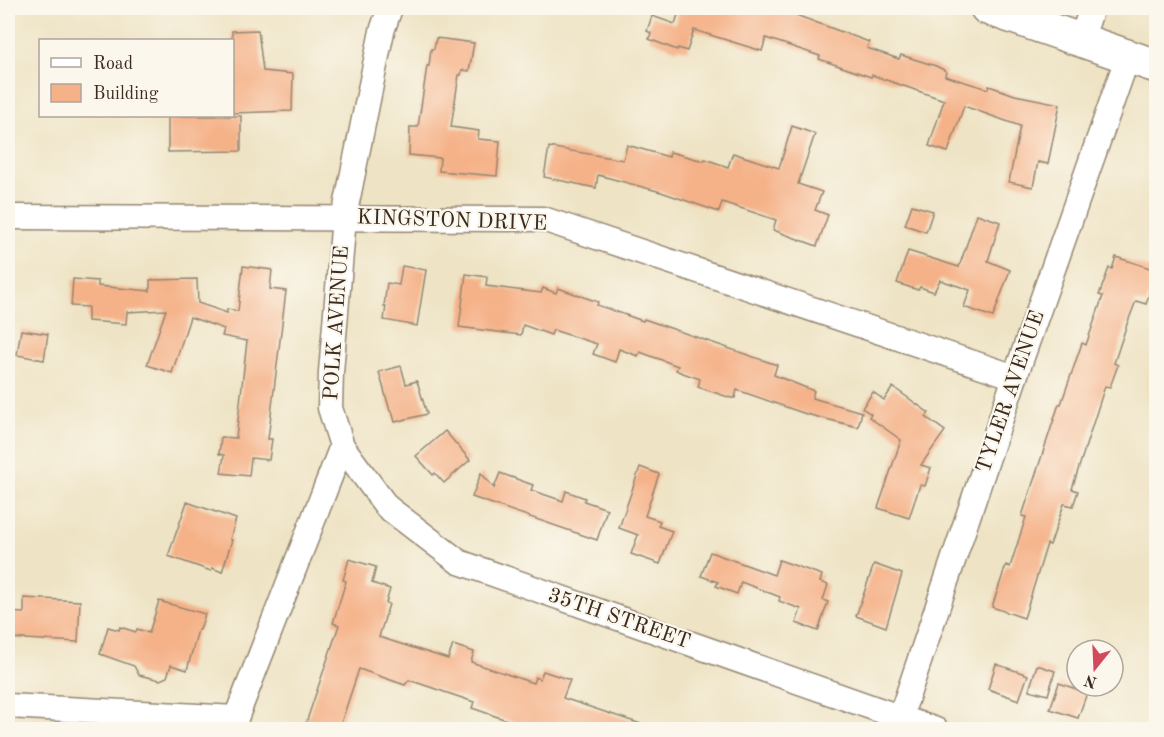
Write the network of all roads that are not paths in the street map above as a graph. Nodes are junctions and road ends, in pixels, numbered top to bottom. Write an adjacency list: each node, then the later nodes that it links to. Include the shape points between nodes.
1 (390, 8): 7 (street, POLK AVENUE)
2 (987, 8): 4 (street)
3 (1092, 8): 4 (street)
4 (1081, 40): 5 (street)
5 (1142, 61): 8 (street, TYLER AVENUE)
6 (8, 217): 7 (street, KINGSTON DRIVE)
7 (344, 218): 8 (street, KINGSTON DRIVE, via 543,219); 9 (street, POLK AVENUE, via 330,399)
8 (1015, 377): 12 (street, TYLER AVENUE)
9 (342, 446): 11 (street); 12 (street, 35TH STREET, via 387,507 459,562)
10 (8, 706): 11 (street)
11 (235, 724)
12 (898, 724): 13 (street, 35TH STREET)
13 (936, 729)

